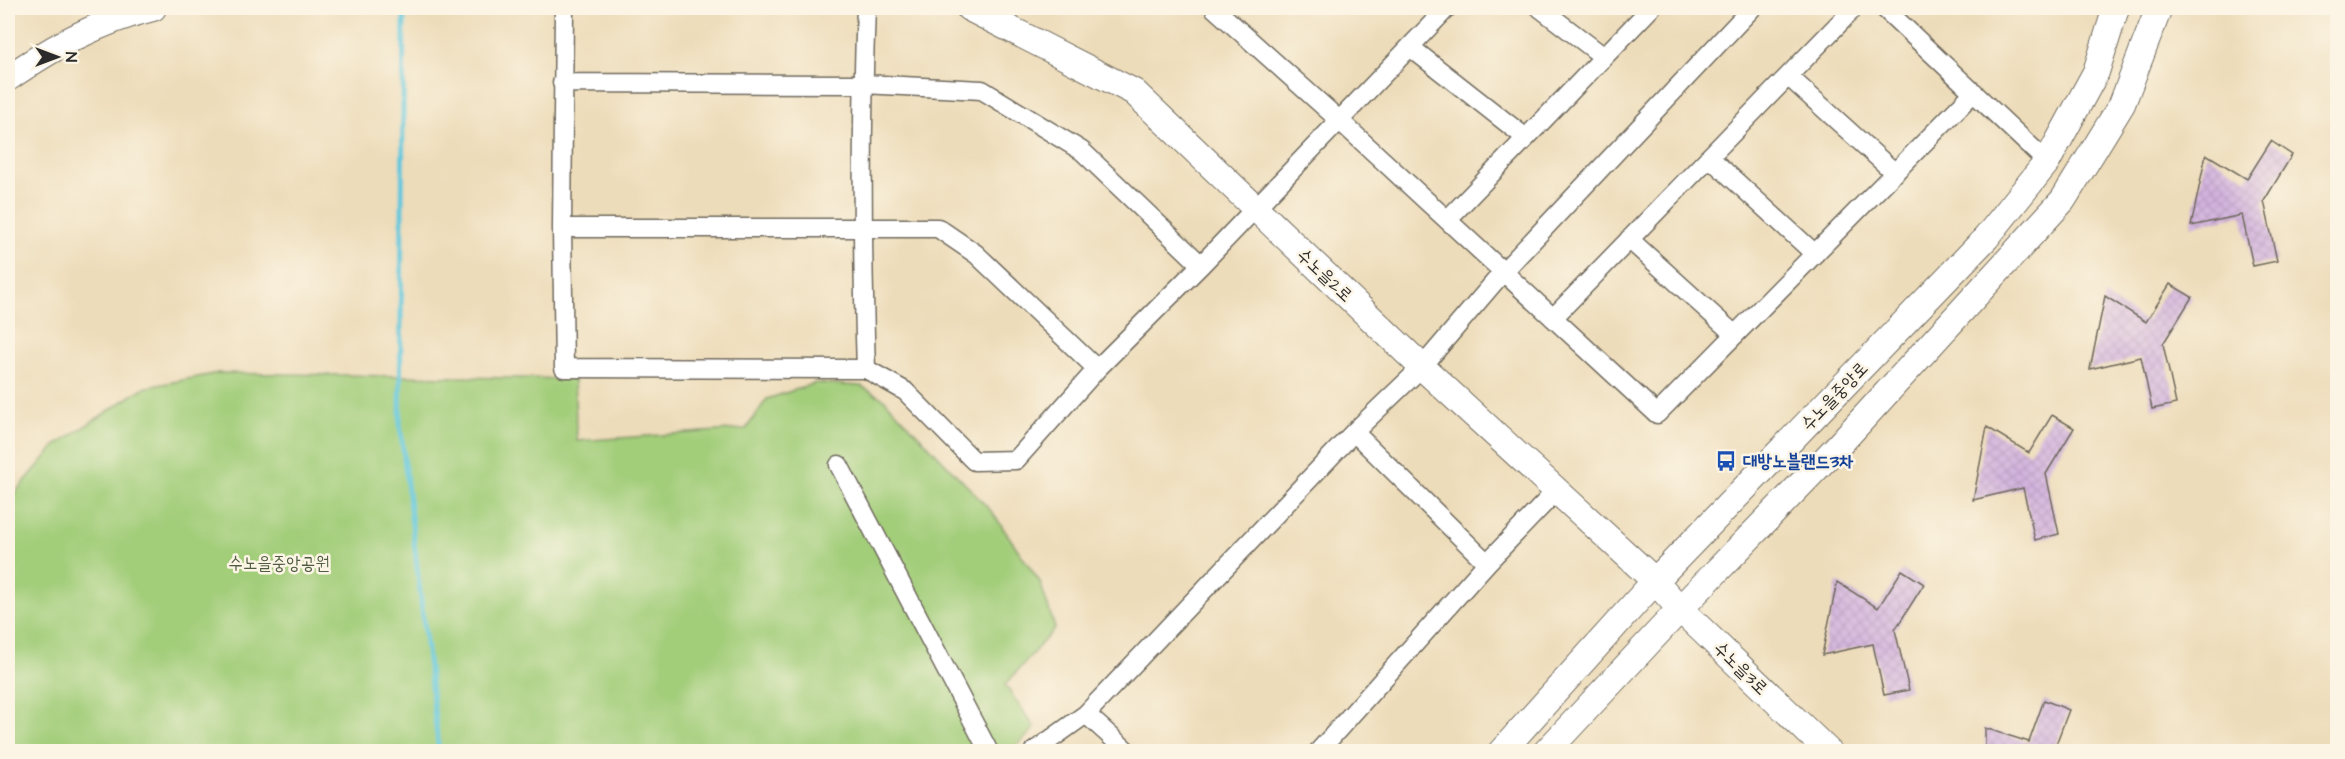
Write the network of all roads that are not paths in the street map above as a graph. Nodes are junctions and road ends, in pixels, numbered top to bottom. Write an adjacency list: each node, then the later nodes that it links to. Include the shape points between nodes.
1 (153, 8): 17 (main road, via 119,16 56,46)
2 (564, 8): 18 (street)
3 (866, 8): 19 (street)
4 (969, 8): 26 (main road, 수노을2로, via 1134,92)
5 (1214, 8): 21 (street)
6 (1447, 8): 14 (street)
7 (1540, 8): 15 (street)
8 (1651, 8): 15 (street)
9 (1752, 8): 33 (street)
10 (1854, 8): 16 (street)
11 (1884, 8): 20 (street)
12 (2116, 8): 24 (main road, 수노을중앙로, via 2096,72)
13 (2159, 8): 44 (main road, 수노을중앙로, via 2122,104 2063,200 1837,447)
14 (1410, 47): 21 (street); 22 (street)
15 (1604, 57): 22 (street)
16 (1788, 76): 23 (street); 25 (street)
17 (8, 78)
18 (562, 83): 19 (street); 28 (street)
19 (863, 84): 29 (street); 32 (street, via 982,90 1082,151)
20 (1974, 92): 24 (street); 25 (street)
21 (1339, 120): 26 (street); 27 (street)
22 (1526, 138): 27 (street)
23 (1709, 157): 30 (street); 31 (street)
24 (2047, 162): 43 (main road, 수노을중앙로, via 1986,238)
25 (1895, 173): 31 (street)
26 (1254, 208): 32 (street); 36 (main road, 수노을2로)
27 (1447, 220): 33 (street)
28 (562, 228): 29 (street); 37 (street, via 564,368)
29 (862, 229): 37 (street); 38 (street, via 939,228 976,254)
30 (1629, 239): 34 (street); 35 (street)
31 (1815, 254): 35 (street)
32 (1201, 265): 38 (street)
33 (1503, 272): 34 (street); 36 (street)
34 (1553, 318): 35 (street, via 1657,414)
35 (1735, 335)
36 (1422, 367): 39 (street); 41 (main road, 수노을2로)
37 (866, 369): 38 (street, via 905,391 974,461 1016,460)
38 (1096, 369)
39 (1354, 432): 42 (street); 45 (street)
40 (839, 465): 46 (street)
41 (1556, 492): 42 (street); 43 (main road, 수노을2로)
42 (1487, 563): 49 (street)
43 (1655, 581): 44 (main road, 수노을3로); 50 (main road, 수노을중앙로)
44 (1680, 609): 51 (main road, 수노을중앙로); 52 (main road, 수노을3로)
45 (1086, 714): 47 (street); 48 (street)
46 (988, 752)
47 (1033, 752)
48 (1128, 752)
49 (1318, 752)
50 (1501, 752)
51 (1546, 752)
52 (1829, 752)

